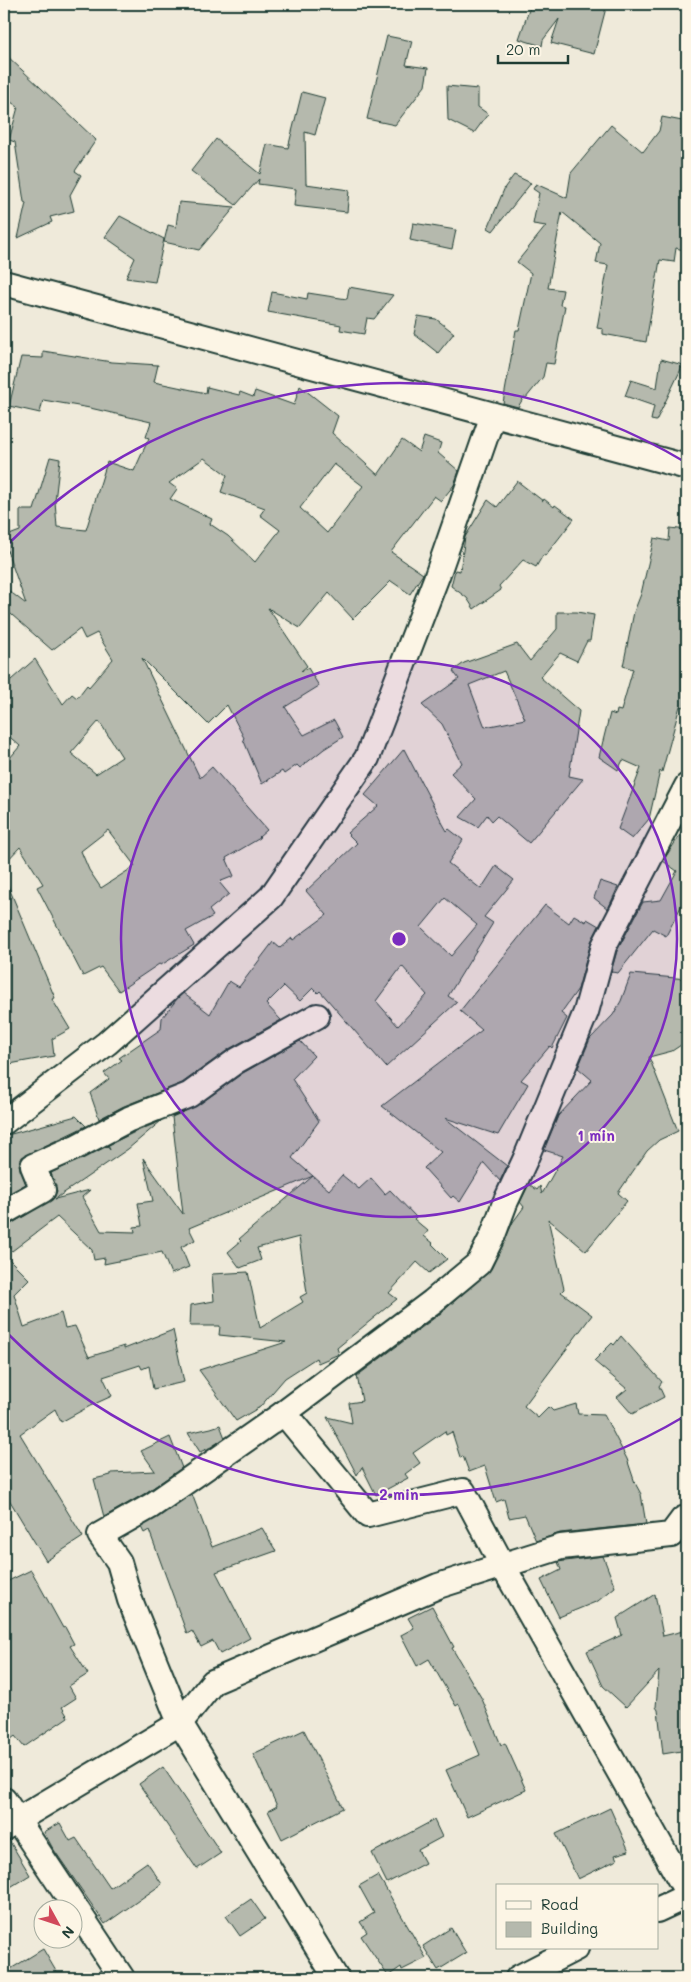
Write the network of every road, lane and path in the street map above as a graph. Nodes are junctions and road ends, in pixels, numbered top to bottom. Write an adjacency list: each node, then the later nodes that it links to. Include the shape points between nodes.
1 (4, 283): 2 (street)
2 (493, 415): 3 (street); 6 (street, via 437,576 367,758 271,897 107,1043)
3 (687, 467)
4 (687, 786): 8 (street, via 604,946 586,1012 479,1263)
5 (317, 1016): 7 (street, via 236,1061 189,1095 129,1119 33,1166 43,1190)
6 (4, 1122)
7 (4, 1212)
8 (284, 1412): 10 (street, via 368,1515 463,1490); 11 (street, via 151,1506 100,1535 120,1562 130,1600)
9 (687, 1519): 10 (street, via 683,1519 671,1535 561,1547)
10 (503, 1566): 11 (street, via 438,1586 213,1682); 14 (street)
11 (180, 1723): 13 (street); 19 (street)
12 (4, 1800): 13 (street)
13 (11, 1824): 18 (street)
14 (687, 1892)
15 (687, 1896): 16 (street)
16 (658, 1910)
17 (572, 1950): 20 (street)
18 (122, 1978)
19 (336, 1978)
20 (518, 1978)

